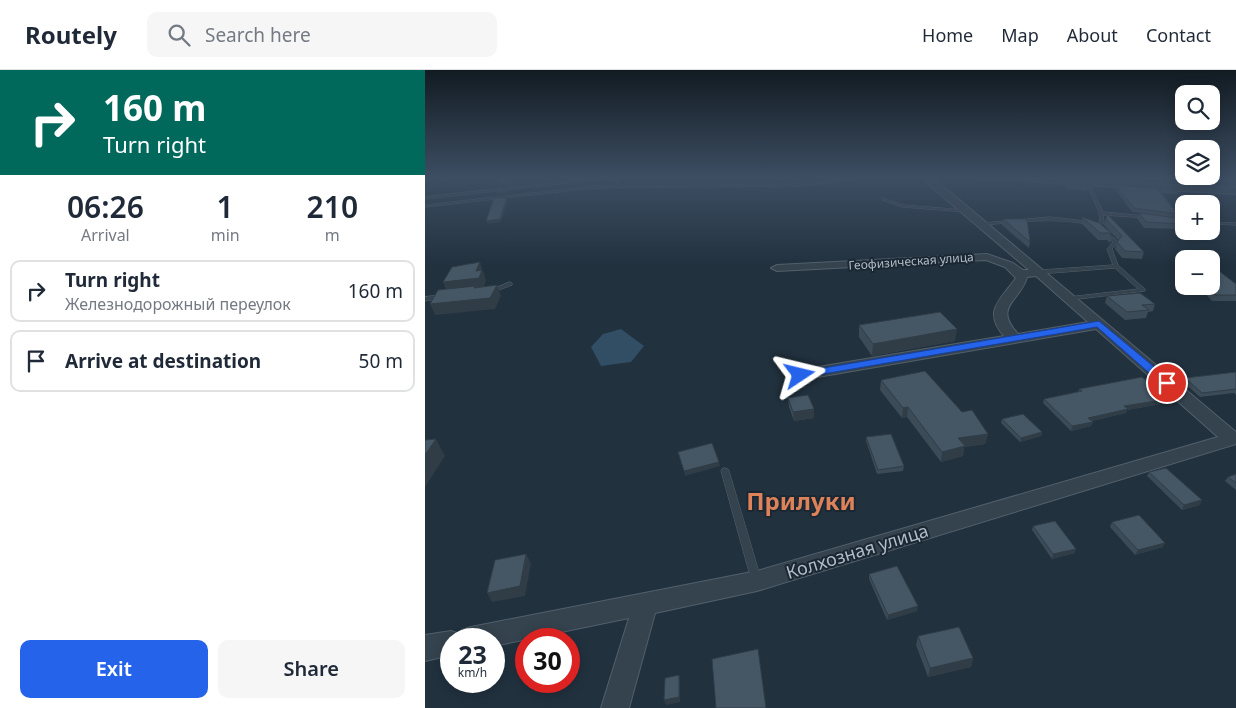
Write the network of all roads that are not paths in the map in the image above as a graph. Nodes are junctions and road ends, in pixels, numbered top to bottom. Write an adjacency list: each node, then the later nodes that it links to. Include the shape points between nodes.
1 (912, 207): 4 (lane)
2 (961, 207): 4 (street)
3 (1098, 207): 5 (lane)
4 (966, 211): 8 (street)
5 (1101, 213): 6 (lane); 10 (lane, via 1102,223)
6 (1155, 218)
7 (1220, 223): 9 (lane)
8 (984, 224): 10 (lane, via 1032,218 1074,219); 13 (street)
9 (1236, 224)
10 (1098, 226): 11 (lane, via 1116,242 1109,249)
11 (1116, 266): 13 (lane); 18 (lane, via 1143,290)
12 (777, 268): 14 (street, Геофизическая улица, via 987,256 1009,265)
13 (1040, 272): 14 (street); 18 (street)
14 (1020, 274): 21 (street, via 1022,278 1017,286 1000,305 999,316)
15 (510, 284): 16 (lane)
16 (480, 293)
17 (453, 296): 19 (lane)
18 (1070, 298): 20 (street)
19 (425, 299)
20 (1099, 324): 21 (street); 23 (street)
21 (1014, 338): 22 (street)
22 (800, 375)
23 (1233, 438): 25 (street, Колхозная улица)
24 (725, 471): 25 (lane)
25 (757, 581): 26 (street, Колхозная улица)
26 (645, 605): 27 (street, Колхозная улица); 30 (street)
27 (505, 632)
28 (440, 645): 29 (street)
29 (425, 648)
30 (615, 708)

